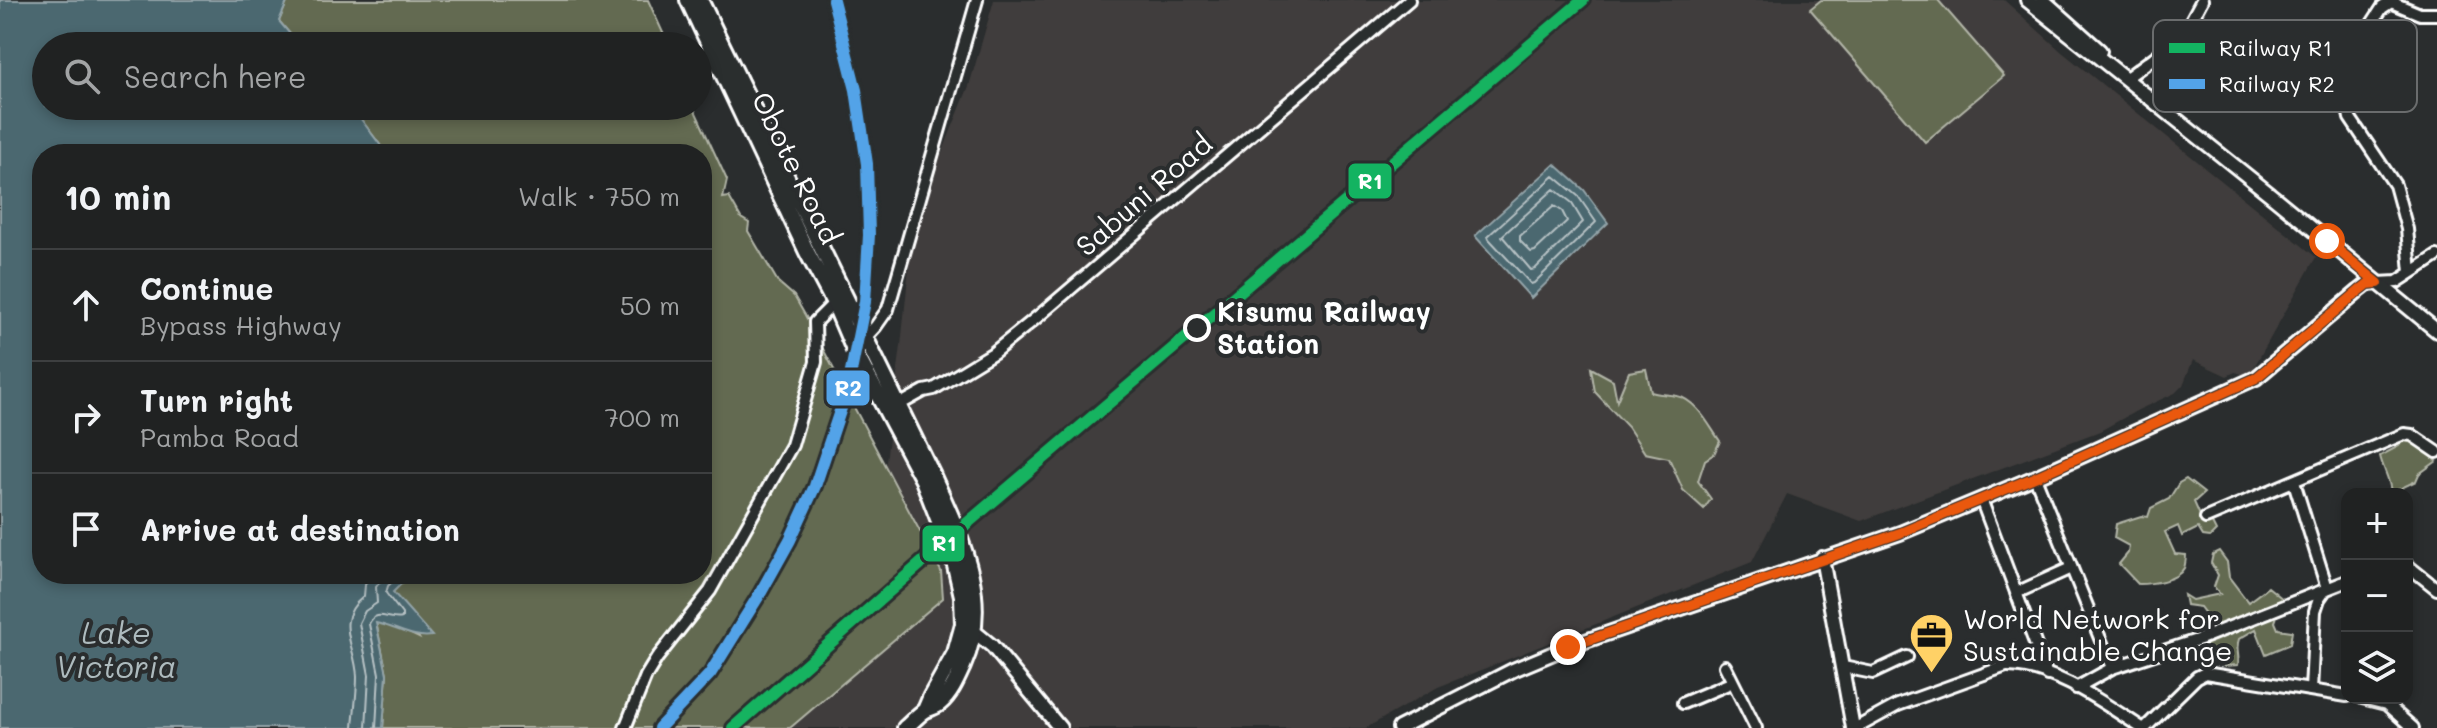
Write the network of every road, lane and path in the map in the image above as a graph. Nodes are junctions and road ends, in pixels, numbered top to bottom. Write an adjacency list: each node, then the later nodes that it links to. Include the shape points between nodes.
1 (688, 0): 12 (highway, Obote Road)
2 (700, 0): 24 (highway, Obote Road)
3 (977, 0): 24 (street, via 888,309)
4 (1409, 0): 25 (street, Sabuni Road, via 993,353)
5 (2027, 0): 15 (main road)
6 (2043, 0): 15 (main road)
7 (2202, 0): 10 (street)
8 (2392, 1): 9 (street, via 2420,14); 11 (street)
9 (2437, 14)
10 (2191, 20)
11 (2374, 20)
12 (703, 32)
13 (712, 51): 22 (highway, Obote Road)
14 (2153, 58): 15 (street)
15 (2125, 79): 16 (main road)
16 (2153, 101)
17 (2167, 112): 21 (main road)
18 (2349, 112): 20 (street, via 2395,185)
19 (2437, 256): 20 (street)
20 (2411, 272): 21 (street, via 2397,282)
21 (2373, 284): 23 (main road); 27 (main road, via 2256,378)
22 (834, 303): 24 (highway, Obote Road); 51 (street, via 815,322 816,362 792,445 710,591 646,676)
23 (2437, 331)
24 (859, 345): 25 (highway, Obote Road); 28 (highway, Obote Road)
25 (897, 406): 28 (highway, Obote Road)
26 (2437, 452): 29 (street, via 2404,434)
27 (2035, 477): 30 (main road); 33 (street)
28 (928, 478): 39 (highway, Obote Road); 39 (highway, Obote Road, via 958,531 973,580)
29 (2294, 482): 31 (street); 36 (street)
30 (1981, 499): 32 (main road); 38 (street)
31 (2206, 518)
32 (1822, 558): 42 (main road); 54 (main road, via 1568,647)
33 (2071, 568): 38 (street); 43 (street)
34 (2413, 570): 37 (street)
35 (2341, 583): 36 (street)
36 (2327, 588): 43 (street); 47 (street, via 2315,611)
37 (2437, 589)
38 (2016, 593): 44 (street)
39 (969, 627): 52 (highway, Obote Road, via 967,658 958,677 940,703); 53 (main road, via 992,646)
40 (1907, 657): 42 (street, via 1873,673)
41 (1725, 666): 45 (street)
42 (1843, 667): 56 (main road)
43 (2112, 668): 46 (street)
44 (2047, 675): 46 (street); 56 (street, via 2006,666 1898,705)
45 (1733, 682): 49 (street); 55 (street)
46 (2076, 688): 57 (street)
47 (2311, 690): 48 (street); 57 (street, via 2205,673)
48 (2341, 695)
49 (1683, 703)
50 (2386, 704): 58 (street)
51 (625, 728)
52 (905, 728)
53 (1060, 728)
54 (1399, 728)
55 (1756, 728)
56 (1854, 728)
57 (2144, 728)
58 (2413, 728)

